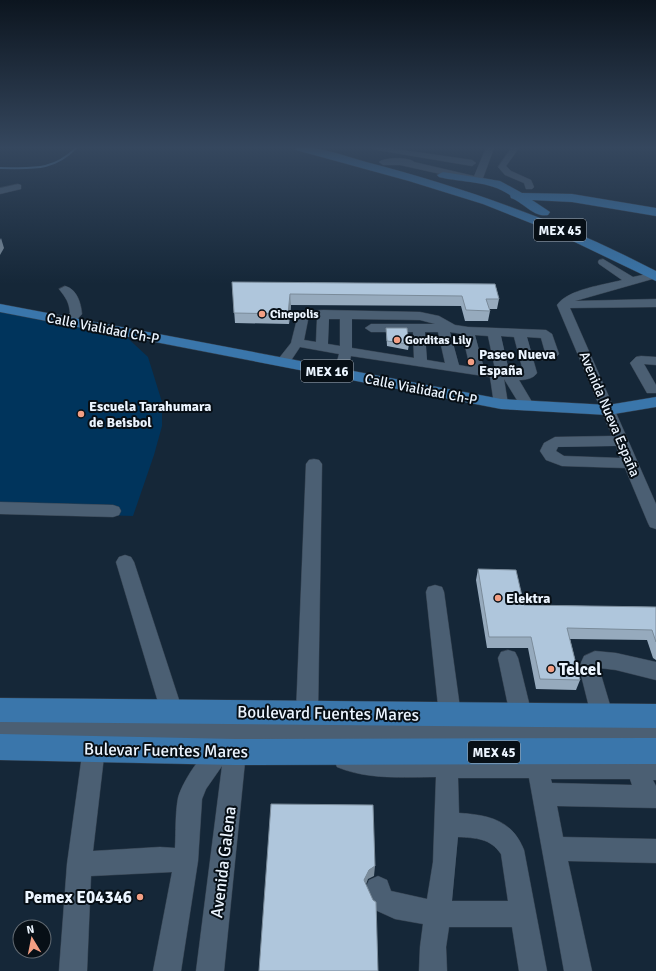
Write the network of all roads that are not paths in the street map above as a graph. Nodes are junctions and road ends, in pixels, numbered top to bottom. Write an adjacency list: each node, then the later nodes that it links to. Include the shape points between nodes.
1 (466, 193): 11 (main road, MEX 45, via 542,222)
2 (473, 193): 5 (main road)
3 (514, 193): 5 (main road, MEX 45)
4 (565, 193): 7 (main road)
5 (519, 196): 6 (main road); 9 (main road, MEX 45, via 536,208)
6 (586, 200): 8 (main road); 9 (main road, via 562,204)
7 (656, 209)
8 (656, 212)
9 (558, 215): 11 (main road, MEX 45, via 611,242)
10 (603, 262): 12 (street)
11 (655, 273): 12 (street)
12 (632, 281): 16 (street, via 576,296)
13 (65, 289): 20 (street, via 74,300)
14 (0, 301): 20 (main road, Calle Vialidad Ch-P / MEX 16)
15 (656, 303): 16 (street)
16 (563, 305): 40 (street, Avenida Nueva España)
17 (0, 308): 20 (main road, Calle Vialidad Ch-P / MEX 16)
18 (323, 314): 19 (street); 27 (street); 28 (street, via 302,318)
19 (346, 314): 21 (street); 33 (street)
20 (72, 317): 28 (main road, Calle Vialidad Ch-P / MEX 16)
21 (370, 321): 22 (street); 23 (street, via 420,316 435,319); 29 (street)
22 (419, 328): 23 (street); 32 (street)
23 (447, 328): 24 (street); 34 (street)
24 (468, 331): 25 (street); 35 (street)
25 (494, 332): 26 (street); 36 (street)
26 (519, 332): 30 (street); 30 (street, via 546,334 553,352 547,356)
27 (322, 347): 28 (street); 33 (street)
28 (290, 353): 33 (main road, Calle Vialidad Ch-P / MEX 16)
29 (373, 355): 32 (street); 33 (street)
30 (526, 355): 36 (street, via 529,374)
31 (656, 361): 37 (street, via 641,360 637,363)
32 (422, 362): 34 (street)
33 (343, 363): 38 (main road, Calle Vialidad Ch-P / MEX 16)
34 (453, 368): 35 (street)
35 (478, 372): 36 (street)
36 (503, 375): 38 (street); 39 (street)
37 (655, 394): 40 (main road, Calle Vialidad Ch-P / MEX 16)
38 (500, 399): 39 (main road, Calle Vialidad Ch-P / MEX 16)
39 (525, 402): 40 (main road, Calle Vialidad Ch-P / MEX 16)
40 (605, 404): 41 (street, Avenida Nueva España)
41 (621, 441): 42 (street, Avenida Nueva España); 42 (street, via 555,442 549,446 548,451 551,456 562,461)
42 (630, 463): 46 (street, Avenida Nueva España)
43 (314, 464): 53 (street)
44 (0, 508): 45 (street)
45 (113, 511)
46 (656, 523)
47 (125, 562): 52 (street)
48 (436, 592): 54 (street)
49 (508, 658): 55 (street)
50 (656, 671): 56 (street, via 606,660 595,660 590,663)
51 (0, 710): 52 (main road, Boulevard Fuentes Mares)
52 (172, 712): 53 (main road, Boulevard Fuentes Mares)
53 (307, 713): 54 (main road, Boulevard Fuentes Mares)
54 (450, 715): 55 (main road, Boulevard Fuentes Mares)
55 (521, 715): 56 (main road, Boulevard Fuentes Mares)
56 (602, 715): 57 (main road, Boulevard Fuentes Mares)
57 (656, 716)
58 (0, 728): 59 (street)
59 (656, 737)
60 (0, 747): 61 (main road, Bulevar Fuentes Mares)
61 (94, 748): 62 (main road, Bulevar Fuentes Mares); 73 (street)
62 (227, 752): 63 (main road, Bulevar Fuentes Mares); 72 (street, via 198,781 190,798); 79 (street, Avenida Galena)
63 (331, 752): 64 (main road, MEX 45); 65 (street, via 353,763 367,765)
64 (650, 763): 66 (street); 68 (street)
65 (447, 766): 66 (street); 69 (street)
66 (538, 767): 67 (street)
67 (544, 794): 68 (street); 70 (street)
68 (652, 797)
69 (446, 824): 75 (street, via 445,862); 76 (street, via 487,828 498,832 507,840 512,850)
70 (553, 849): 71 (street); 82 (street)
71 (656, 851)
72 (186, 861): 73 (street, via 160,859); 78 (street)
73 (79, 864): 77 (street)
74 (378, 889): 75 (street, via 382,900 391,906)
75 (439, 912): 76 (street); 80 (street, via 433,947)
76 (523, 914): 81 (street)
77 (73, 971)
78 (167, 971)
79 (210, 971)
80 (433, 971)
81 (533, 971)
82 (578, 971)

